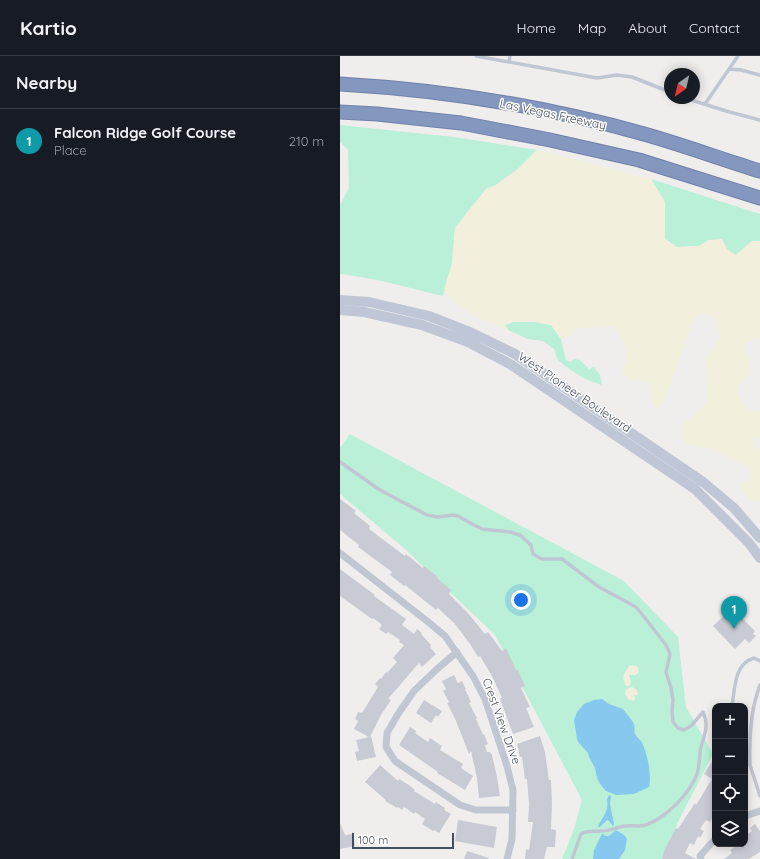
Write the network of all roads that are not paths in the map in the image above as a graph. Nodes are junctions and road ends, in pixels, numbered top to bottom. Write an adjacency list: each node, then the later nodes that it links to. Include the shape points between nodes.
1 (476, 56): 4 (lane)
2 (510, 56): 4 (lane)
3 (738, 56): 5 (lane)
4 (509, 62): 8 (lane, via 597,78 632,77)
5 (729, 69): 6 (lane); 10 (lane)
6 (760, 75)
7 (340, 84): 13 (highway, Las Vegas Freeway, via 468,96 547,111 644,134)
8 (664, 90)
9 (700, 102): 10 (lane)
10 (705, 104): 12 (lane)
11 (340, 112): 14 (highway, via 461,123 550,140 639,160)
12 (760, 120)
13 (760, 171)
14 (760, 198)
15 (340, 300): 18 (main road, West Pioneer Boulevard, via 368,302 429,316 472,332 515,354 704,482 734,508)
16 (340, 310): 20 (main road, West Pioneer Boulevard, via 364,312 422,325 468,342 510,364 695,489 749,543)
17 (340, 462): 33 (lane, via 380,490 428,515 458,516 482,529 520,535 531,545 533,554 542,559 562,560 599,587 636,608 666,645 670,654 666,672 673,700 673,722 684,730 703,712 707,722 697,773 685,794 660,818 644,826 626,826 601,832 585,831 581,834)
18 (760, 538)
19 (340, 553): 21 (street, Crest View Drive, via 445,636)
20 (760, 558)
21 (457, 652): 28 (street, Crest View Drive, via 485,700 508,766 513,790); 28 (street, via 414,691 387,734 386,747 395,761 460,805 476,810)
22 (760, 661): 24 (lane, via 754,658 746,660 741,666)
23 (760, 685): 25 (lane, via 751,723)
24 (732, 703)
25 (750, 766): 26 (lane)
26 (758, 784): 27 (lane)
27 (760, 796)
28 (513, 810): 32 (street, Crest View Drive, via 512,839)
29 (760, 811): 30 (street)
30 (748, 815)
31 (712, 842): 34 (street)
32 (507, 859)
33 (572, 859)
34 (700, 859)

